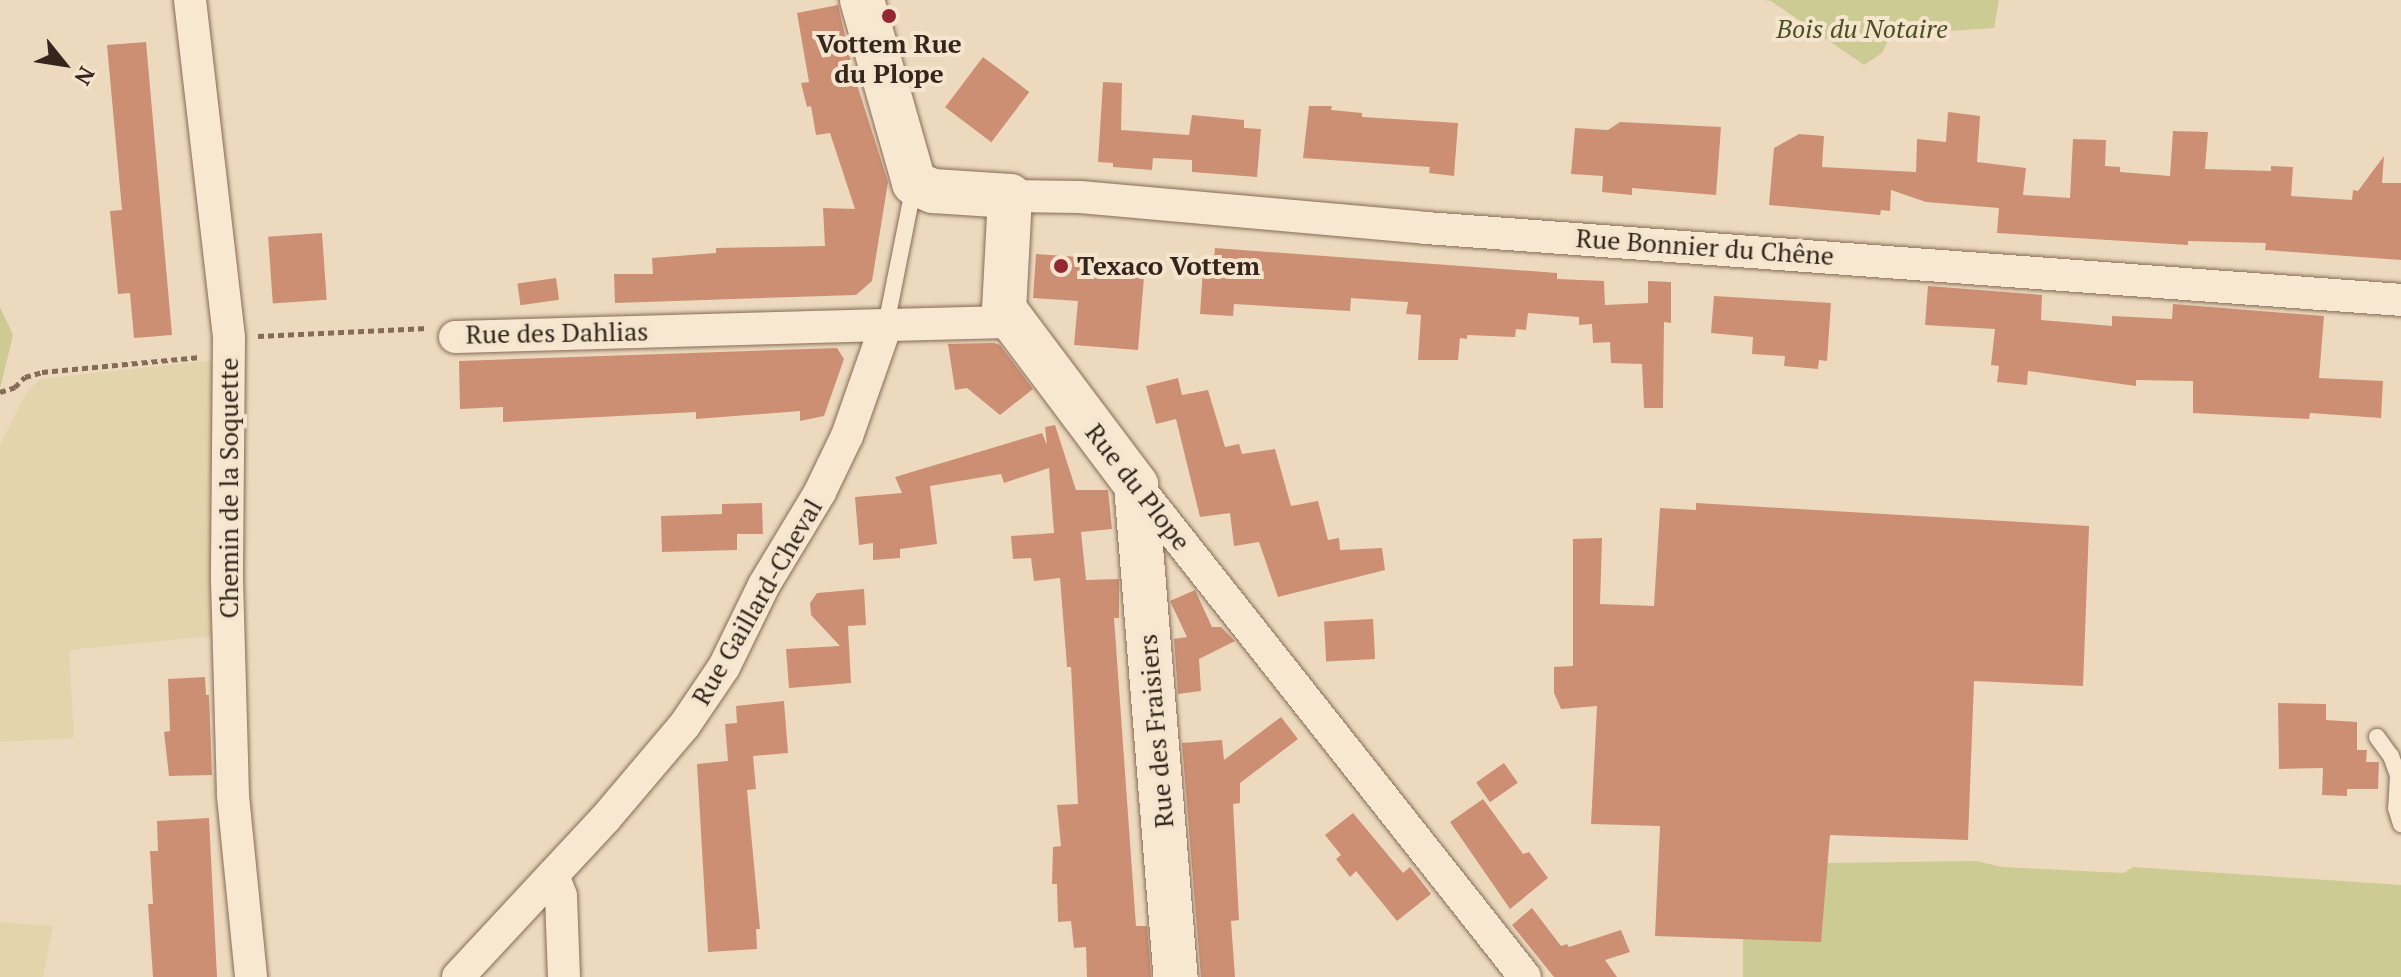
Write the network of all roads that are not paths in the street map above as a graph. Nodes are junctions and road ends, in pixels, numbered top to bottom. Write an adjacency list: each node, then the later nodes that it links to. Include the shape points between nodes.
1 (190, 0): 13 (street, Chemin de la Soquette, via 229,346 227,580 233,796)
2 (862, 0): 3 (street)
3 (914, 183): 4 (street, via 933,191); 7 (lane)
4 (1010, 196): 5 (street, Rue Bonnier du Chêne, via 1080,197 1426,228); 6 (street, Rue du Plope, via 1004,309)
5 (2401, 300)
6 (1011, 322): 7 (street); 9 (street, Rue du Plope)
7 (886, 325): 8 (street, Rue des Dahlias); 12 (street, Rue Gaillard-Cheval, via 834,464 724,667 684,726)
8 (455, 337)
9 (1136, 485): 16 (street, Rue des Fraisiers); 17 (street, Rue du Plope)
10 (2377, 737): 11 (lane, via 2398,775 2396,808)
11 (2401, 824)
12 (553, 875): 14 (street, Rue Gaillard-Cheval); 15 (street, via 561,896)
13 (251, 977)
14 (458, 977)
15 (564, 977)
16 (1176, 977)
17 (1525, 977)

